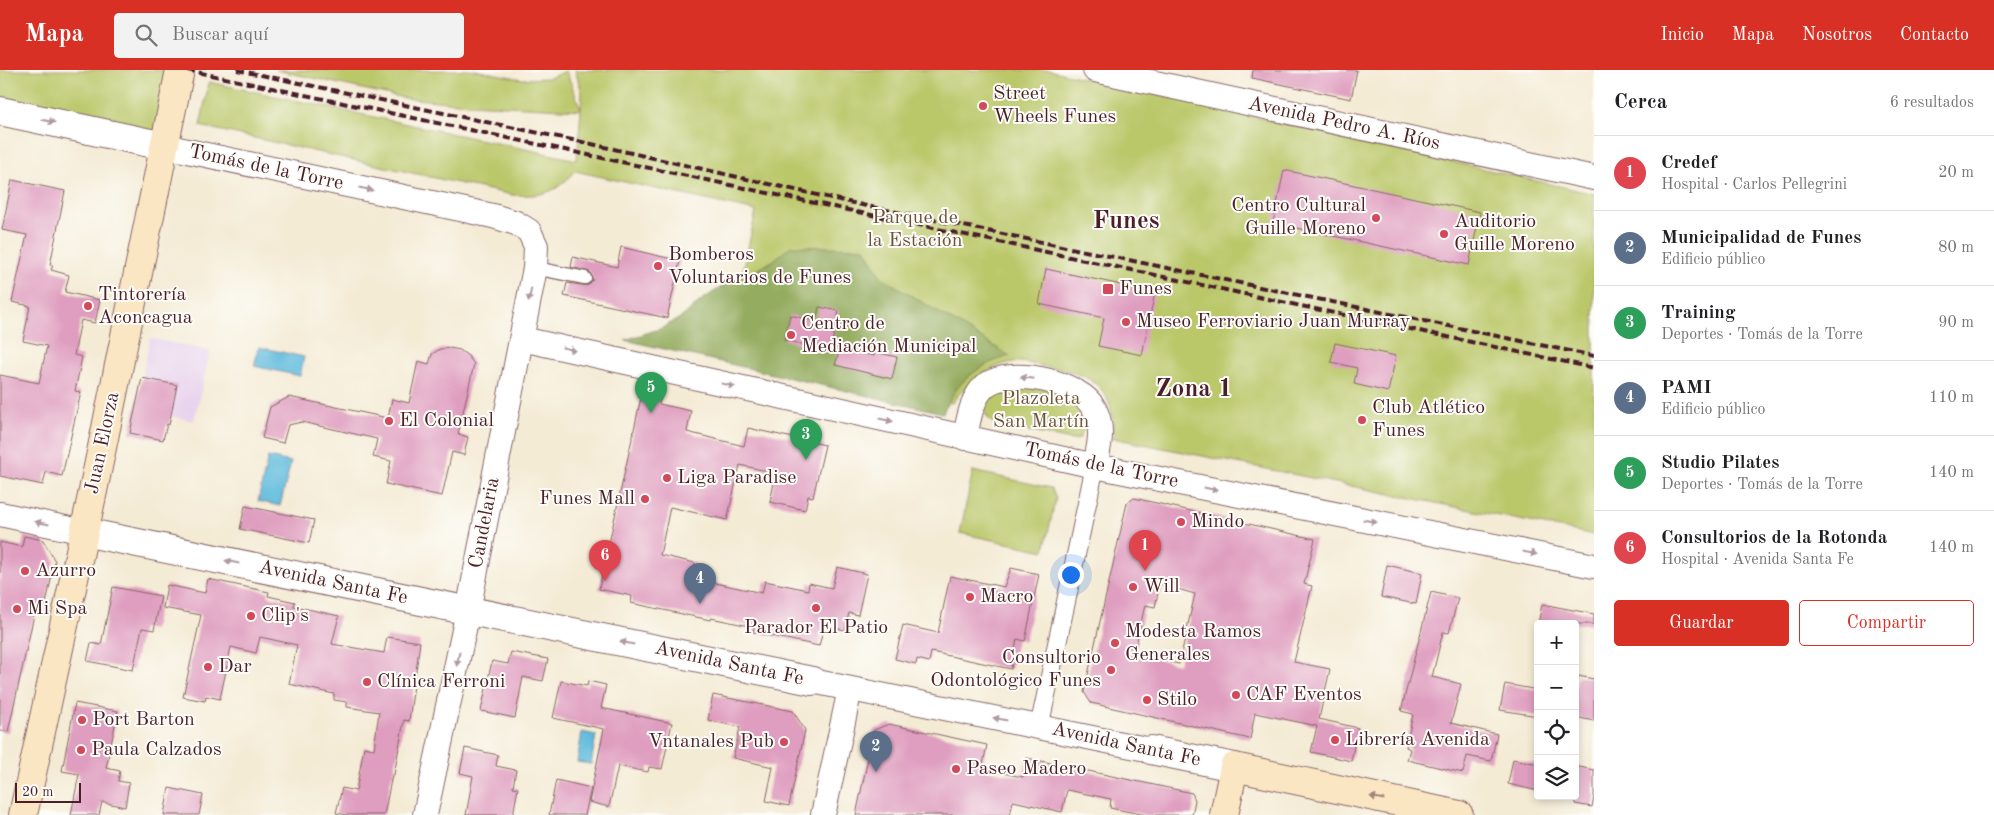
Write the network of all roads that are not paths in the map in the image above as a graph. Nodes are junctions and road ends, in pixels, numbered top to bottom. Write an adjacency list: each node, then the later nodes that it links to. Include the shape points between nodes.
1 (180, 70): 5 (main road, Juan Elorza)
2 (1095, 70): 3 (street, Avenida Pedro A. Ríos)
3 (1181, 79): 6 (street, Avenida Pedro A. Ríos)
4 (0, 111): 5 (street, Tomás de la Torre, one-way to 5)
5 (164, 146): 7 (street, Tomás de la Torre, one-way to 7, via 493,216); 14 (main road, Juan Elorza)
6 (1594, 178)
7 (529, 231): 8 (street, Candelaria, via 536,246)
8 (535, 268): 9 (lane); 10 (street, Candelaria, one-way to 10)
9 (585, 278)
10 (522, 339): 11 (street, Tomás de la Torre, one-way to 11); 16 (street, Candelaria)
11 (965, 438): 12 (street, Tomás de la Torre); 12 (street, one-way to 11, via 1101,426 1095,409 1086,398 1067,386 1034,378 997,378 984,386 976,400)
12 (1095, 466): 15 (street, Tomás de la Torre, one-way to 15); 19 (street)
13 (0, 514): 14 (street, Avenida Santa Fe, one-way to 13)
14 (84, 532): 16 (street, Avenida Santa Fe, one-way to 14); 22 (main road, Juan Elorza)
15 (1594, 566)
16 (468, 611): 17 (street, Avenida Santa Fe, one-way to 16); 23 (street, Candelaria, one-way to 23)
17 (812, 681): 18 (street, Avenida Santa Fe)
18 (850, 689): 19 (street, Avenida Santa Fe, one-way to 18); 24 (street)
19 (1039, 728): 20 (street, Avenida Santa Fe)
20 (1150, 750): 21 (street, Avenida Santa Fe)
21 (1234, 767): 25 (main road); 26 (main road, Avenida Santa Fe, one-way to 21)
22 (23, 815)
23 (425, 815)
24 (823, 815)
25 (1224, 815)
26 (1459, 815)

